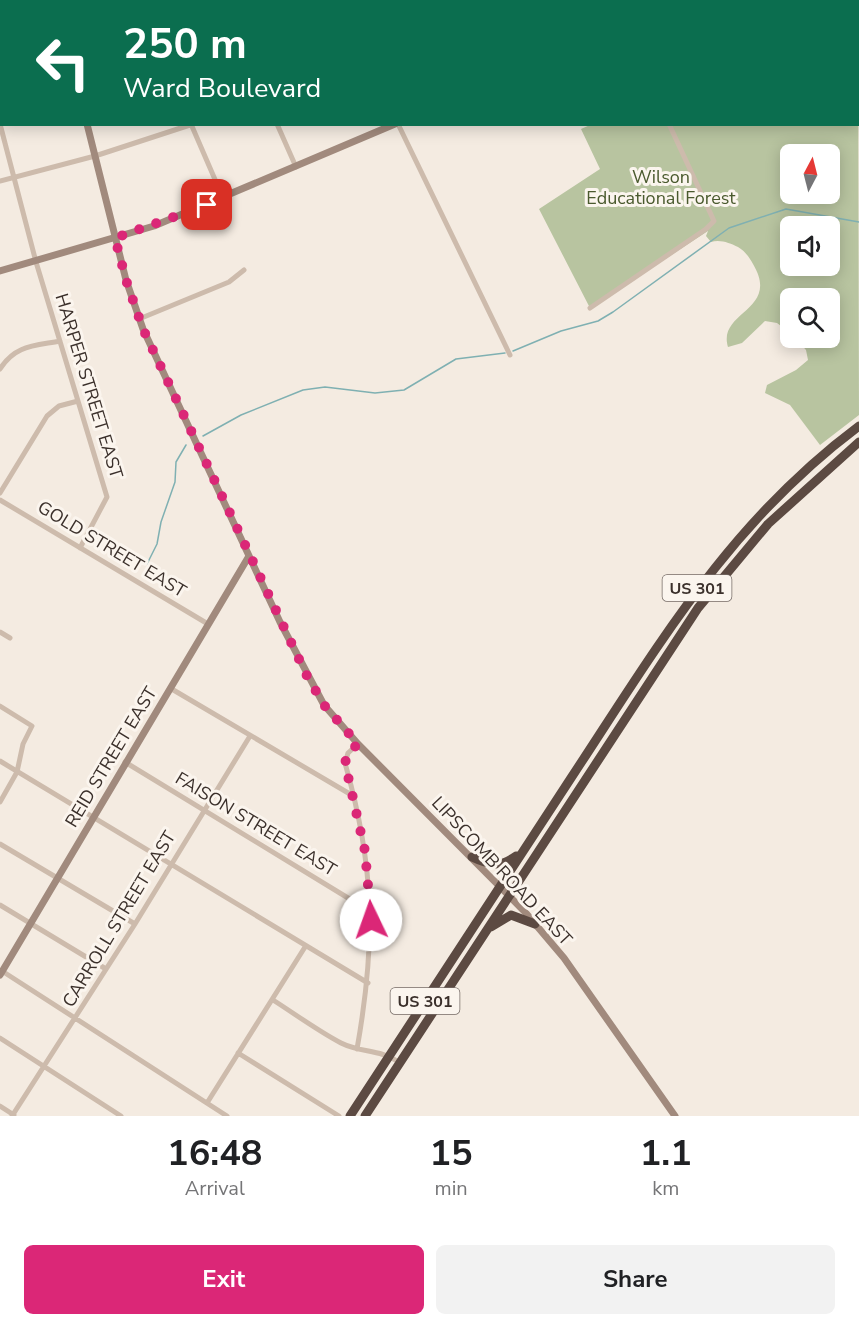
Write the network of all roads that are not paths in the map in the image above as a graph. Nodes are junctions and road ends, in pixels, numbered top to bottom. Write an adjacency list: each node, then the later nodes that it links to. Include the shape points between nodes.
1 (1, 126): 11 (street, HARPER STREET EAST)
2 (88, 126): 9 (main road, LIPSCOMB ROAD EAST)
3 (189, 126): 9 (street)
4 (192, 126): 13 (street)
5 (279, 126): 10 (street)
6 (392, 126): 10 (main road)
7 (398, 126): 21 (street)
8 (670, 126): 18 (street, via 714,220)
9 (95, 156): 11 (street); 14 (main road, LIPSCOMB ROAD EAST)
10 (296, 167): 13 (main road)
11 (14, 177): 12 (street); 15 (street, HARPER STREET EAST)
12 (0, 181)
13 (223, 198): 14 (main road)
14 (115, 238): 15 (main road); 19 (main road, LIPSCOMB ROAD EAST)
15 (36, 262): 17 (main road); 20 (street, HARPER STREET EAST)
16 (244, 270): 19 (street, via 229,282)
17 (0, 271)
18 (590, 308)
19 (139, 319): 29 (main road, LIPSCOMB ROAD EAST)
20 (60, 341): 22 (street, via 16,351); 23 (street, HARPER STREET EAST)
21 (510, 355)
22 (0, 369)
23 (78, 401): 26 (street, via 59,406 46,416); 28 (street, HARPER STREET EAST, via 107,497)
24 (859, 426): 45 (highway, US 301, via 791,484 708,573)
25 (859, 442): 50 (highway, US 301, via 768,524 718,581)
26 (0, 493)
27 (0, 500): 28 (street, GOLD STREET EAST)
28 (80, 548): 30 (street, GOLD STREET EAST)
29 (249, 556): 30 (main road, REID STREET EAST); 36 (main road, LIPSCOMB ROAD EAST, via 307,676 324,705)
30 (208, 624): 33 (main road, REID STREET EAST)
31 (0, 632): 32 (street)
32 (10, 638)
33 (170, 688): 35 (street); 38 (main road, REID STREET EAST)
34 (0, 706): 39 (street, via 32,726)
35 (250, 736): 40 (street); 42 (street, CARROLL STREET EAST)
36 (358, 744): 40 (street, via 346,757); 46 (main road, LIPSCOMB ROAD EAST)
37 (0, 761): 39 (street)
38 (125, 762): 42 (street, FAISON STREET EAST); 43 (main road, REID STREET EAST)
39 (17, 772): 41 (street); 43 (street)
40 (355, 797): 52 (street, via 368,867)
41 (0, 802)
42 (202, 810): 47 (street, CARROLL STREET EAST); 52 (street, FAISON STREET EAST)
43 (92, 817): 47 (street); 48 (main road, REID STREET EAST)
44 (0, 844): 48 (street)
45 (522, 851): 46 (highway, via 498,865); 49 (highway, US 301)
46 (472, 857): 49 (main road, LIPSCOMB ROAD EAST)
47 (170, 866): 54 (street, CARROLL STREET EAST); 57 (street)
48 (57, 879): 53 (main road, REID STREET EAST); 54 (street)
49 (500, 885): 50 (main road, LIPSCOMB ROAD EAST); 66 (highway, US 301)
50 (509, 895): 55 (main road, LIPSCOMB ROAD EAST); 56 (highway, US 301)
51 (0, 905): 53 (street)
52 (371, 912): 60 (street)
53 (31, 924): 58 (street); 59 (main road, REID STREET EAST)
54 (135, 924): 58 (street, CARROLL STREET EAST)
55 (535, 924): 56 (highway, via 509,915); 78 (main road, LIPSCOMB ROAD EAST, via 564,958)
56 (483, 934): 67 (highway, US 301)
57 (305, 947): 60 (street); 61 (street)
58 (106, 969): 62 (street, CARROLL STREET EAST)
59 (1, 973): 62 (street)
60 (368, 983): 64 (street)
61 (273, 1000): 64 (street); 65 (street)
62 (74, 1020): 68 (street, CARROLL STREET EAST); 69 (street)
63 (0, 1038): 68 (street)
64 (357, 1049): 66 (street)
65 (238, 1053): 69 (street); 75 (street)
66 (389, 1056): 67 (street); 76 (highway, US 301)
67 (399, 1062): 77 (highway, US 301)
68 (43, 1066): 71 (street); 72 (street, CARROLL STREET EAST)
69 (207, 1103): 74 (street)
70 (0, 1106): 72 (street)
71 (114, 1114): 73 (street)
72 (13, 1116)
73 (121, 1116)
74 (227, 1116)
75 (339, 1116)
76 (350, 1116)
77 (365, 1116)
78 (675, 1116)

